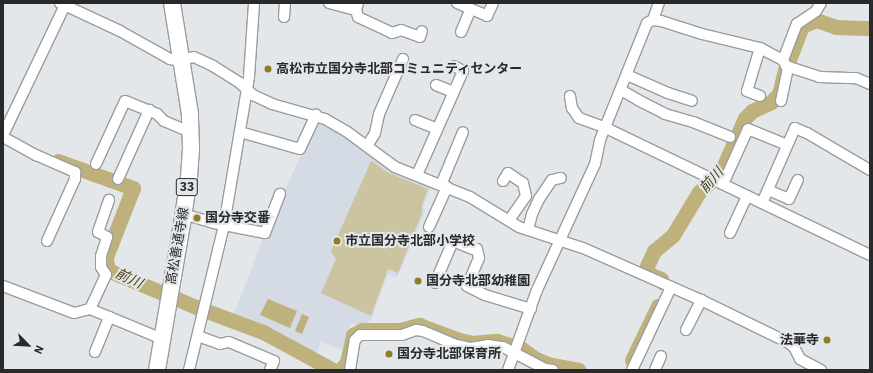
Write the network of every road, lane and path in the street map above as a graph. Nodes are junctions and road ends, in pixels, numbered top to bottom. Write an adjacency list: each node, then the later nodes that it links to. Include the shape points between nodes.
1 (172, 3): 17 (main road, 高松善通寺線 / 33)
2 (254, 3): 24 (street)
3 (285, 3): 12 (street)
4 (329, 3): 10 (street)
5 (457, 3): 11 (street)
6 (493, 3): 11 (street, via 487,16)
7 (659, 3): 13 (street)
8 (821, 3): 19 (street, via 816,11 797,24)
9 (62, 4): 17 (street, via 120,31 170,59); 39 (street)
10 (357, 7): 15 (street, via 358,16 392,33 401,30)
11 (471, 9): 14 (street)
12 (284, 17)
13 (653, 20): 16 (street); 21 (street, via 647,23)
14 (461, 32)
15 (419, 38)
16 (760, 48): 19 (street); 28 (street, via 747,91)
17 (182, 59): 24 (street, via 194,58 203,61 240,82); 36 (main road, 高松善通寺線 / 33)
18 (403, 59): 42 (street, via 378,114 375,133)
19 (785, 63): 22 (street, via 819,77 856,78); 30 (street)
20 (454, 66): 26 (street, via 463,71)
21 (627, 75): 25 (street); 29 (street, via 668,94)
22 (870, 84)
23 (436, 85): 26 (street)
24 (247, 89): 32 (street, via 253,95 272,104); 37 (street)
25 (621, 90): 34 (street); 40 (street, via 665,114)
26 (453, 92): 35 (street)
27 (570, 96): 34 (street, via 572,108 579,118)
28 (760, 96)
29 (692, 101)
30 (781, 101)
31 (148, 110): 36 (street, via 164,121); 43 (street, via 125,101); 47 (street)
32 (316, 115): 37 (street, via 300,149); 42 (street, via 346,131)
33 (415, 120): 35 (street)
34 (606, 128): 50 (street); 63 (street, via 600,140 595,164)
35 (437, 129): 45 (street)
36 (190, 132): 57 (main road, 高松善通寺線 / 33, via 189,177)
37 (240, 132): 59 (street)
38 (463, 132): 51 (street)
39 (3, 136): 64 (street, via 36,155 75,172 75,179)
40 (730, 137)
41 (787, 145): 44 (street, via 795,128); 50 (street, via 748,129); 52 (street)
42 (366, 146): 45 (street, via 395,167)
43 (96, 164)
44 (870, 170)
45 (417, 175): 51 (street)
46 (561, 178): 61 (street, via 552,180 539,199)
47 (118, 179)
48 (798, 180): 52 (street, via 790,199)
49 (503, 181): 58 (street, via 508,173 523,183 526,196)
50 (719, 182): 54 (street)
51 (444, 186): 58 (street); 60 (street)
52 (768, 190): 56 (street)
53 (280, 194): 59 (street, via 265,233)
54 (747, 196): 56 (street); 62 (street)
55 (108, 200): 71 (street, via 98,232 107,237 100,267 106,274)
56 (762, 203): 65 (street)
57 (183, 214): 59 (street); 75 (main road, 高松善通寺線 / 33)
58 (509, 220): 61 (street)
59 (224, 225): 74 (street)
60 (429, 226)
61 (528, 230): 63 (street)
62 (730, 233)
63 (560, 240): 68 (street); 70 (street)
64 (47, 241)
65 (870, 255)
66 (435, 283): 70 (street, via 453,241 477,249 479,258 467,286 486,295)
67 (3, 286): 71 (street, via 74,313)
68 (671, 287): 69 (street); 85 (street)
69 (701, 300): 73 (street); 87 (street, via 789,343 800,359)
70 (531, 309): 77 (street)
71 (90, 310): 72 (street)
72 (109, 317): 75 (street); 76 (street)
73 (686, 330)
74 (198, 336): 80 (street); 81 (street, via 220,344 229,342 274,361)
75 (162, 339): 79 (main road, 高松善通寺線 / 33)
76 (95, 352)
77 (514, 354): 82 (street, via 503,348 488,345 470,348 453,344 416,330 402,335 370,334 360,335 355,340); 83 (street); 84 (street, via 545,369)
78 (661, 356): 86 (street)
79 (157, 370)
80 (190, 370)
81 (270, 370)
82 (350, 370)
83 (508, 370)
84 (553, 370)
85 (632, 370)
86 (655, 370)
87 (821, 370)

